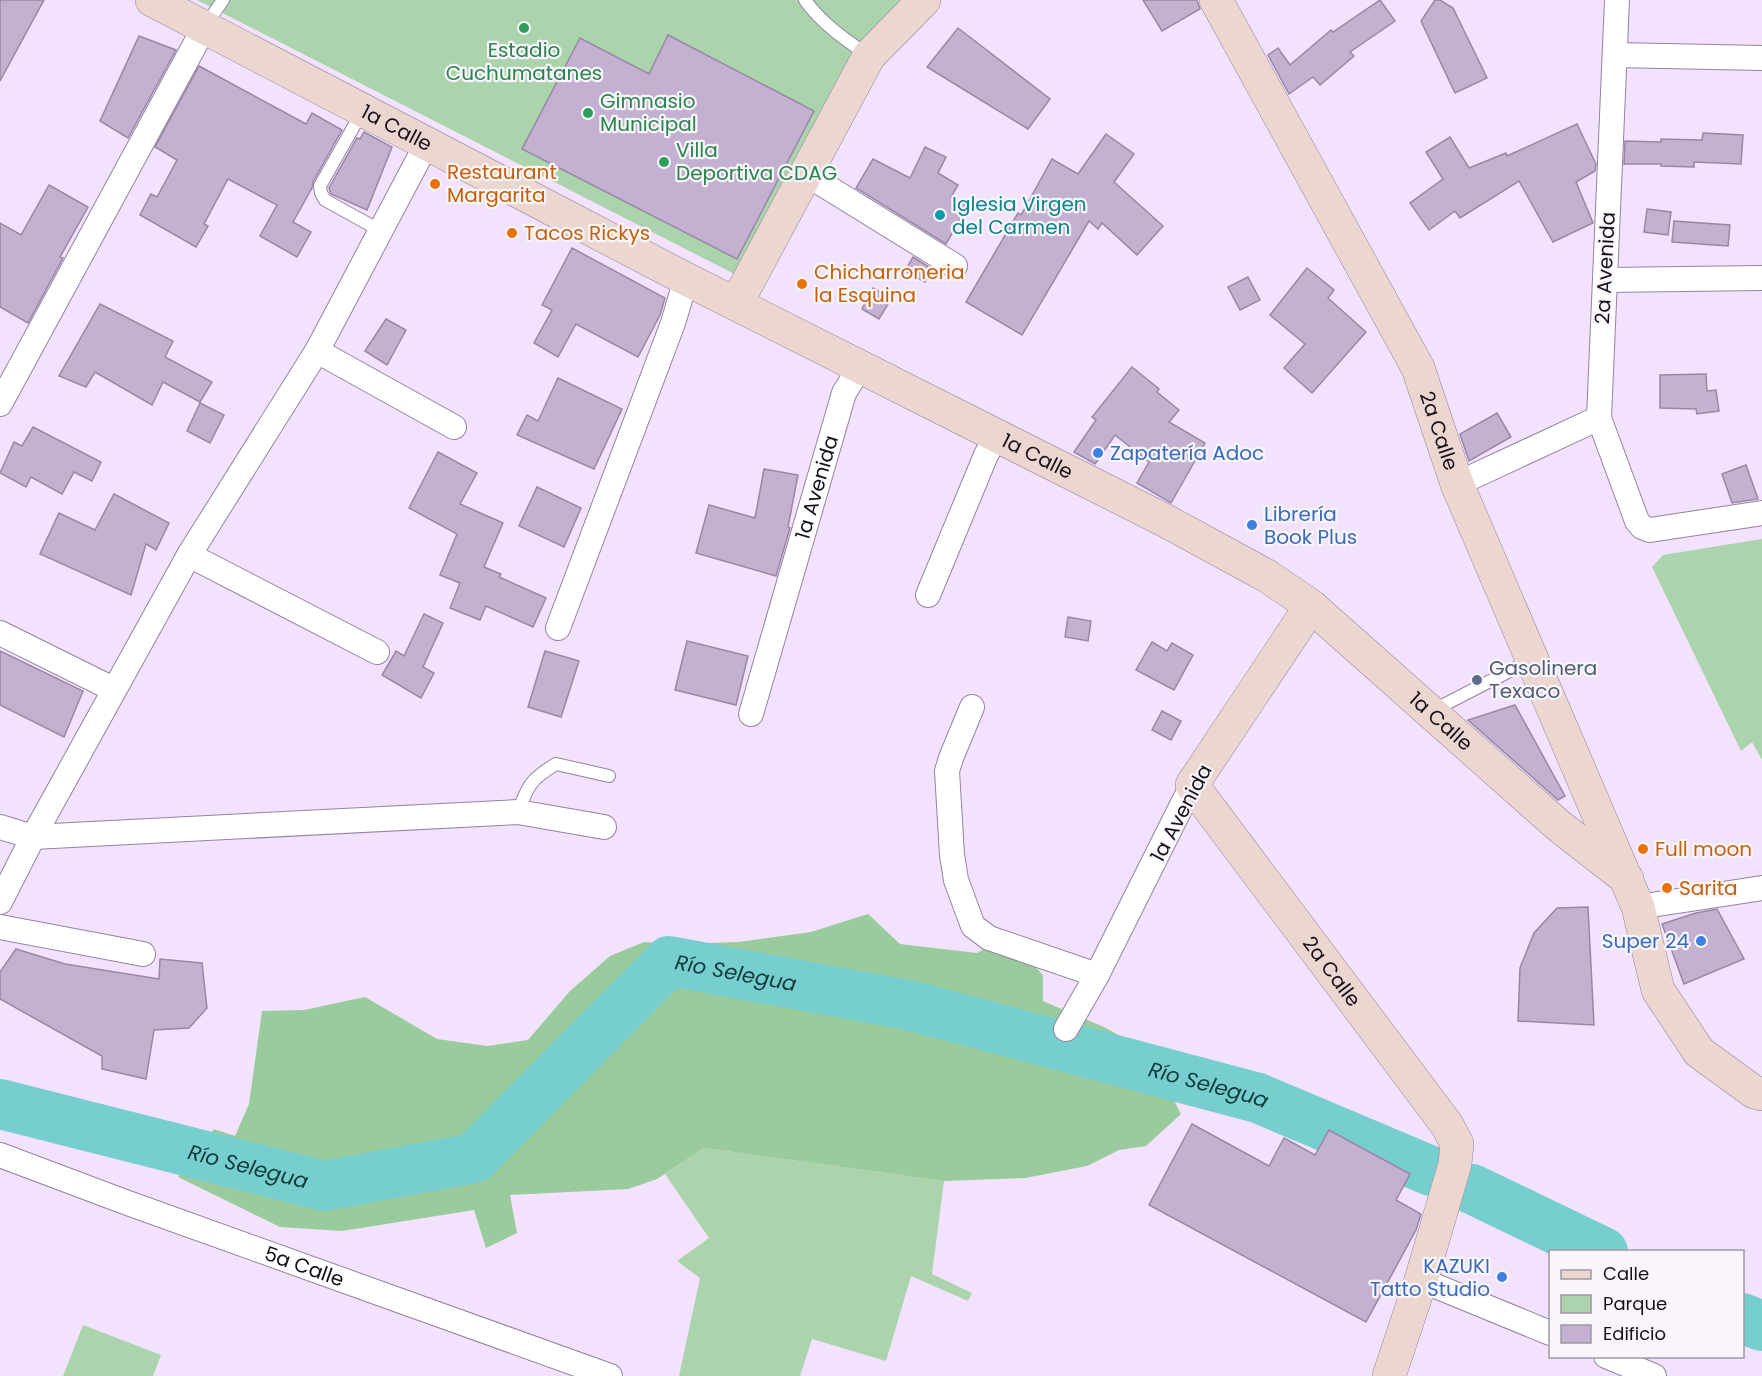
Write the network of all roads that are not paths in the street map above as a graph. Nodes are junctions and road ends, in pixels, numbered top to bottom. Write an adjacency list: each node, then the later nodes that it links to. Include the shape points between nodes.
1 (152, 0): 7 (main road, 1a Calle)
2 (223, 0): 7 (lane)
3 (805, 0): 9 (lane, via 838,33)
4 (924, 0): 9 (main road)
5 (1216, 0): 26 (main road, 2a Calle, via 1418,368)
6 (1617, 0): 8 (street, 2a Avenida)
7 (204, 28): 11 (main road, 1a Calle); 22 (street)
8 (1615, 55): 10 (street); 18 (street, 2a Avenida)
9 (869, 56): 13 (main road)
10 (1762, 58)
11 (362, 111): 12 (main road, 1a Calle); 14 (lane, via 320,186 321,193 325,200)
12 (428, 143): 14 (street); 17 (main road, 1a Calle)
13 (806, 174): 15 (street); 19 (main road)
14 (381, 231): 20 (street)
15 (955, 266)
16 (1762, 278): 18 (street)
17 (686, 279): 19 (main road, 1a Calle); 31 (street)
18 (1605, 280): 23 (street, 2a Avenida)
19 (736, 304): 21 (main road, 1a Calle)
20 (317, 351): 24 (street); 28 (street)
21 (860, 367): 25 (main road, 1a Calle); 38 (street, 1a Avenida, via 844,393)
22 (0, 404)
23 (1599, 418): 26 (street); 27 (street, 2a Avenida, via 1642,527 1650,530)
24 (454, 427)
25 (997, 435): 29 (street); 30 (main road, 1a Calle, via 1223,551)
26 (1457, 484): 34 (main road, 2a Calle)
27 (1762, 513)
28 (189, 555): 33 (street); 35 (street)
29 (928, 595)
30 (1311, 606): 37 (main road, 1a Calle); 40 (main road, 1a Avenida)
31 (558, 628)
32 (0, 633): 35 (street)
33 (377, 652)
34 (1532, 660): 37 (lane); 46 (main road, 2a Calle)
35 (113, 689): 44 (street)
36 (972, 707): 50 (street, via 948,771 956,880 973,927 989,938)
37 (1430, 712): 46 (main road, 1a Calle)
38 (751, 714)
39 (609, 776): 41 (lane, via 556,764 539,774 527,788)
40 (1192, 785): 50 (street, 1a Avenida); 54 (main road, 2a Calle, via 1457,1143 1455,1164)
41 (518, 812): 43 (street); 44 (street)
42 (0, 827): 44 (street)
43 (604, 827)
44 (33, 837): 47 (street)
45 (1762, 888): 46 (street)
46 (1633, 893): 52 (main road, via 1659,990 1699,1052)
47 (0, 902)
48 (0, 927): 49 (street)
49 (143, 954)
50 (1097, 975): 51 (street, 1a Avenida)
51 (1066, 1029)
52 (1762, 1094)
53 (0, 1155): 57 (street, 5a Calle)
54 (1420, 1280): 55 (street); 58 (main road)
55 (1549, 1332)
56 (1611, 1358): 59 (street)
57 (610, 1376)
58 (1389, 1376)
59 (1654, 1376)

